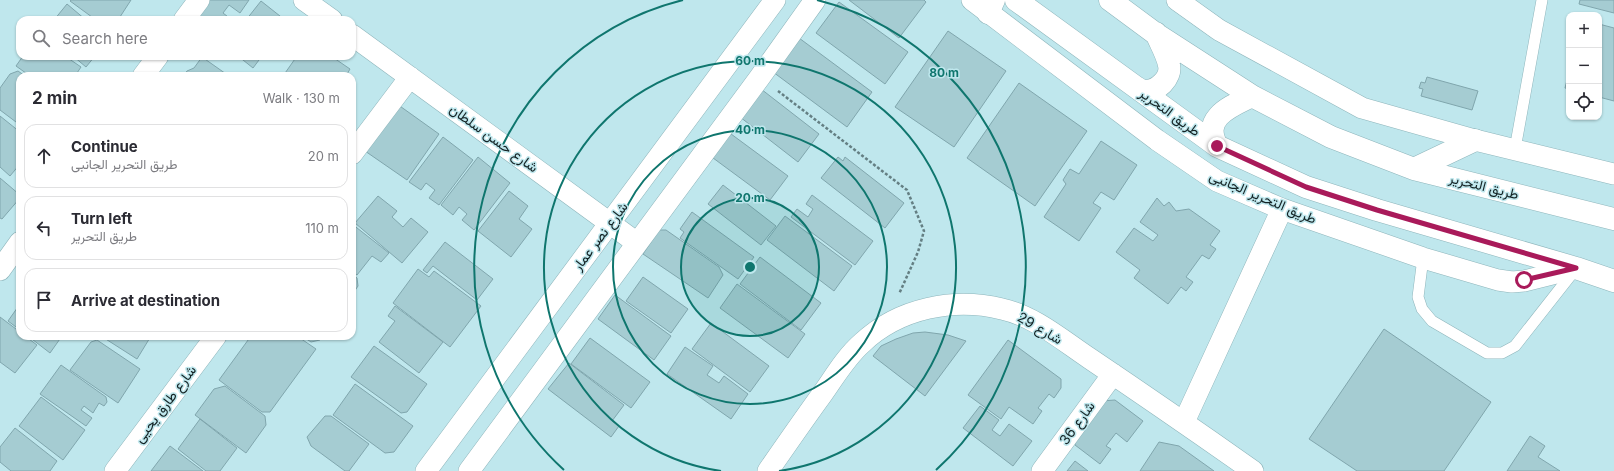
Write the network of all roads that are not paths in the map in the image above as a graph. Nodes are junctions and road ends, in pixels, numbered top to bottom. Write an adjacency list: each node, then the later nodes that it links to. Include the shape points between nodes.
1 (199, 0): 11 (street)
2 (304, 0): 12 (street)
3 (775, 0): 28 (street, شارع نصر عمار)
4 (815, 0): 29 (street)
5 (1016, 0): 18 (street, طريق التحرير)
6 (1110, 0): 13 (street, طريق التحرير)
7 (1134, 0): 13 (street)
8 (1177, 0): 20 (street, via 1219,30 1362,108)
9 (1542, 0): 23 (lane)
10 (985, 4): 26 (street, طريق التحرير الجانبى, via 1157,140 1217,181)
11 (187, 16)
12 (326, 16)
13 (1156, 34): 18 (street, via 1170,66 1168,74 1165,81 1152,90 1144,91); 19 (street, طريق التحرير)
14 (356, 38): 17 (street, شارع حسن سلطان)
15 (155, 60): 16 (street)
16 (146, 72)
17 (410, 76): 22 (street); 28 (street, شارع حسن سلطان)
18 (1136, 87): 21 (street, طريق التحرير)
19 (1252, 96): 21 (street, via 1217,117 1213,133); 24 (street, طريق التحرير, via 1330,137)
20 (1475, 140): 23 (street); 24 (street)
21 (1217, 146): 32 (street, طريق التحرير, via 1306,187)
22 (356, 149)
23 (1515, 149): 25 (street)
24 (1414, 169): 27 (street, طريق التحرير)
25 (1614, 174)
26 (1282, 209): 31 (street, طريق التحرير الجانبى); 37 (street)
27 (1614, 219)
28 (610, 223): 29 (street, شارع حسن سلطان); 39 (street, شارع نصر عمار)
29 (636, 243): 40 (street)
30 (16, 248): 33 (street)
31 (1423, 258): 32 (street, طريق التحرير الجانبى, via 1512,282); 32 (lane, via 1418,297 1422,309 1432,321 1487,353 1502,353 1515,346)
32 (1576, 268): 34 (street, طريق التحرير)
33 (0, 270)
34 (1614, 281)
35 (213, 340): 38 (street, شارع طارق يحيى)
36 (1113, 374): 37 (street, شارع 29); 41 (street, شارع 29, via 1032,320 1003,309 972,304 941,305 911,313 883,327 862,342 845,361); 42 (street, شارع 36)
37 (1184, 422): 43 (street, شارع 29)
38 (115, 471)
39 (426, 471)
40 (469, 471)
41 (768, 471)
42 (1042, 471)
43 (1253, 471)

